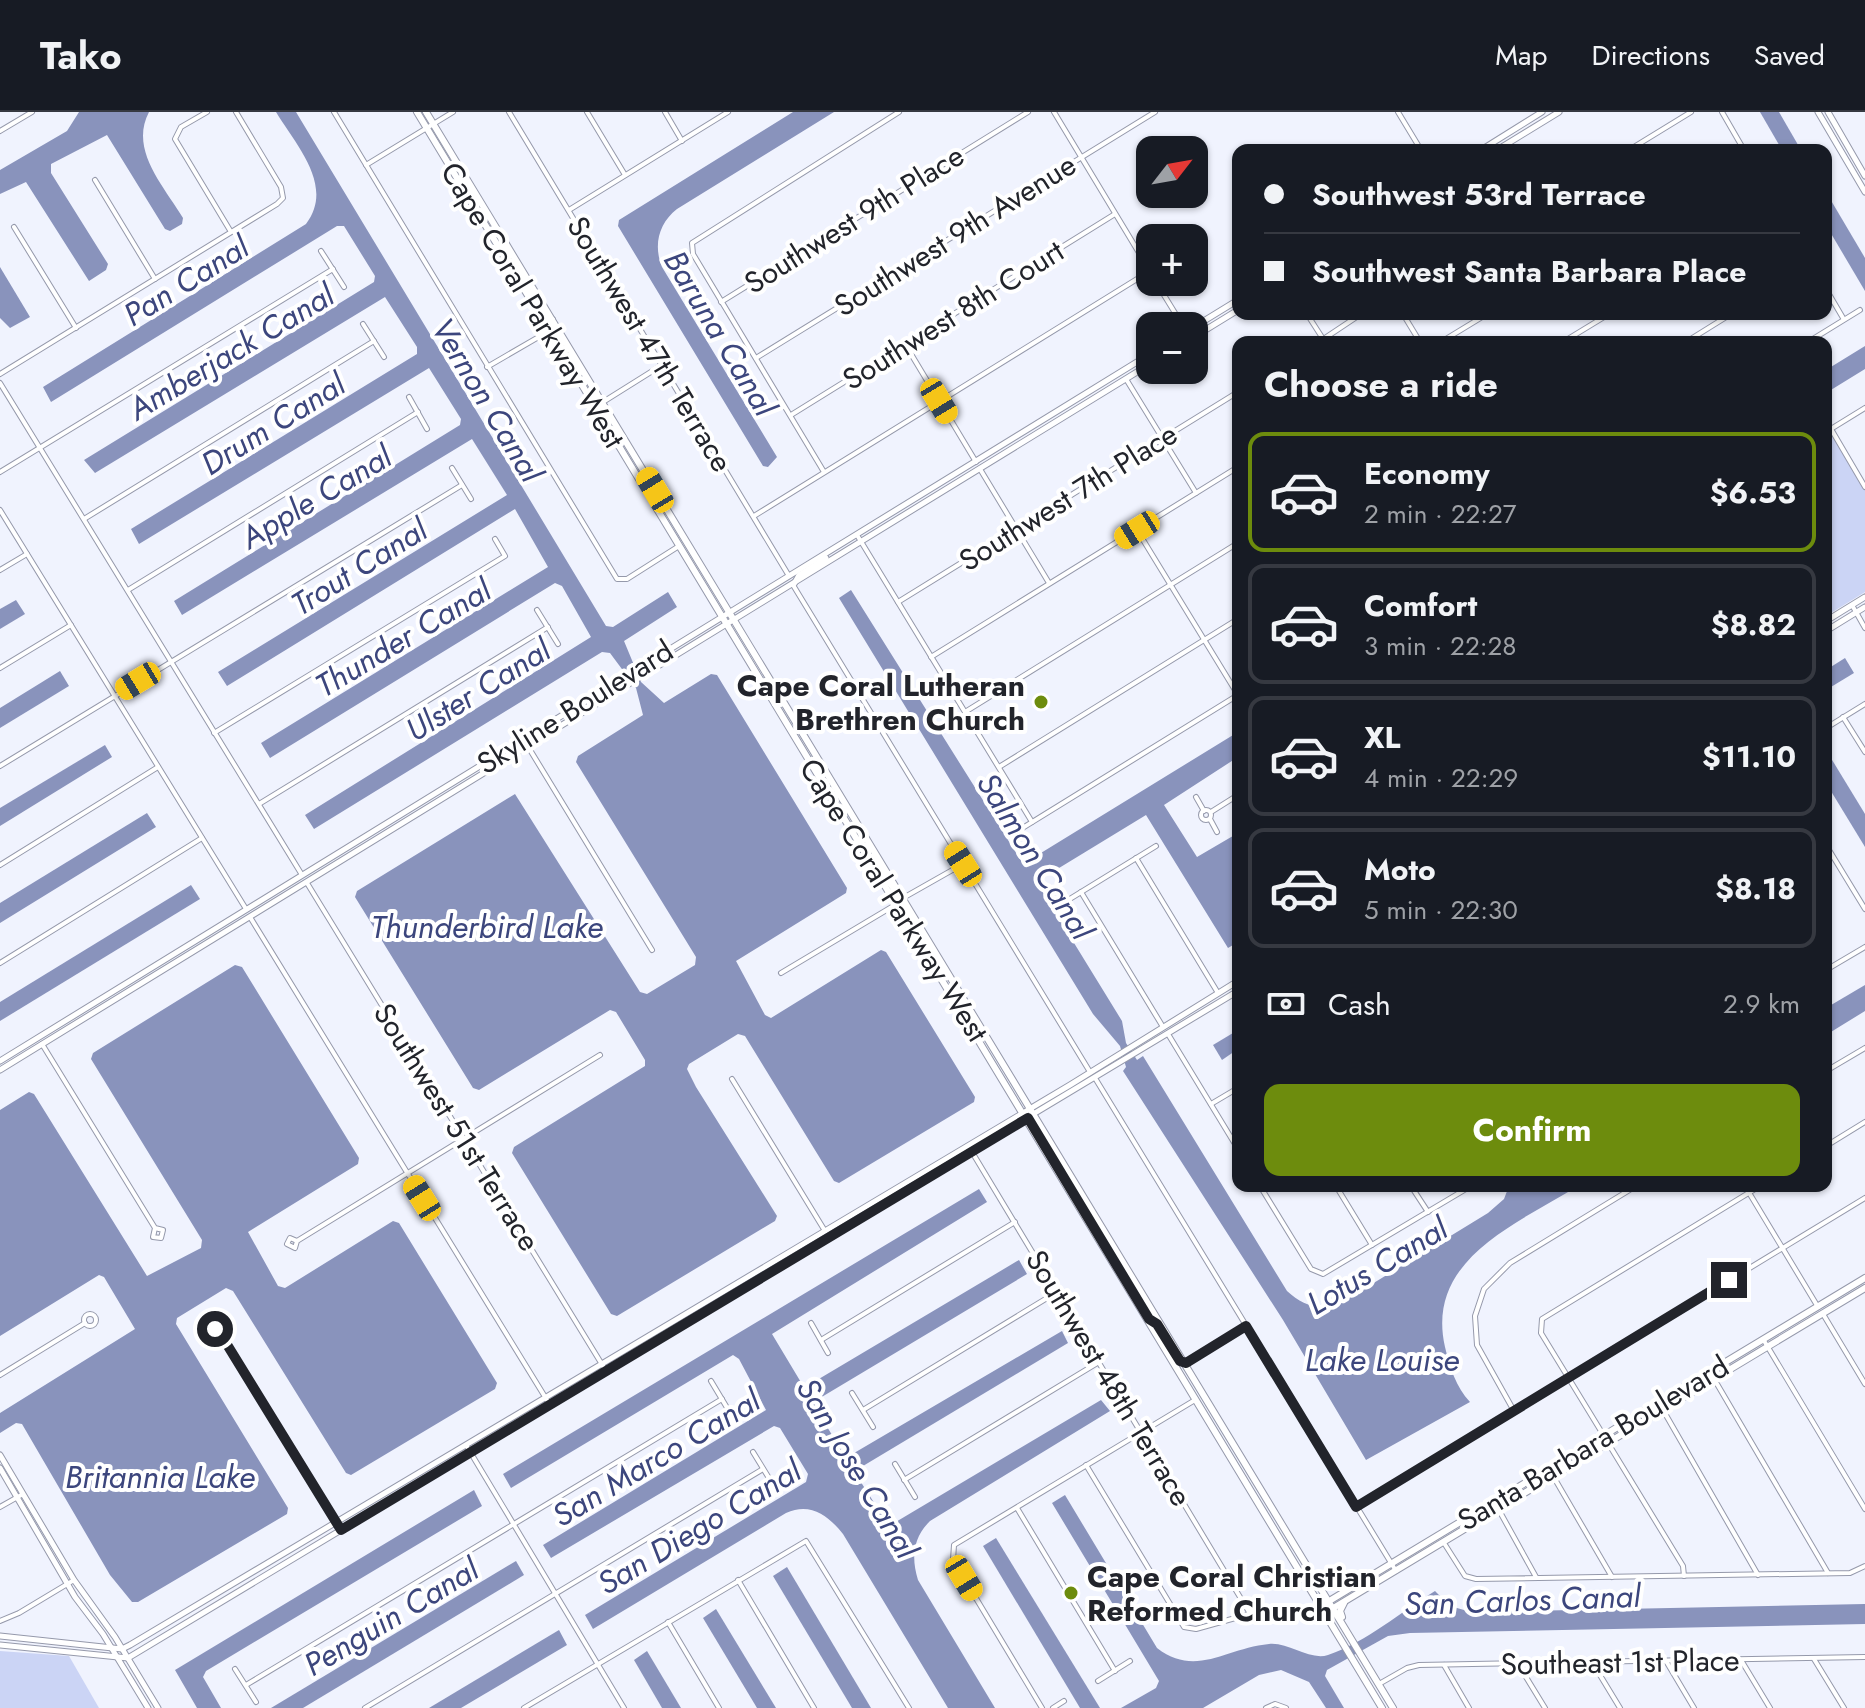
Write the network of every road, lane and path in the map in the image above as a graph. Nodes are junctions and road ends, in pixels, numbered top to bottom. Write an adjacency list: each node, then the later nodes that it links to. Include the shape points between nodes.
1 (32, 112): 26 (street)
2 (207, 112): 42 (street, via 176,134)
3 (236, 112): 42 (street, via 283,198)
4 (334, 112): 34 (street)
5 (417, 112): 25 (main road, Cape Coral Parkway West)
6 (426, 112): 24 (main road, Cape Coral Parkway West)
7 (453, 112): 24 (street)
8 (509, 112): 39 (street, Southwest 47th Terrace)
9 (587, 112): 35 (street)
10 (665, 112): 27 (street)
11 (728, 112): 27 (street)
12 (899, 112): 51 (street, via 692,243)
13 (1028, 112): 51 (street, Southwest 9th Place)
14 (1054, 112): 33 (street)
15 (1155, 112): 33 (street, Southwest 9th Avenue)
16 (1406, 112): 23 (street)
17 (1542, 112): 29 (street)
18 (1559, 112): 30 (street)
19 (1691, 112): 31 (street)
20 (1722, 112): 32 (street)
21 (1818, 112): 38 (street)
22 (1828, 112): 36 (street)
23 (1399, 114): 28 (street)
24 (434, 124): 25 (street); 57 (main road, Cape Coral Parkway West)
25 (426, 128): 34 (street); 46 (main road, Cape Coral Parkway West)
26 (0, 131)
27 (682, 141): 35 (street)
28 (1417, 144)
29 (1491, 144)
30 (1507, 144)
31 (1639, 144)
32 (1741, 144)
33 (1081, 157): 40 (street); 74 (street, Southwest 9th Avenue)
34 (366, 165): 77 (street)
35 (626, 175): 39 (street)
36 (1865, 176)
37 (95, 180): 47 (street)
38 (1865, 192)
39 (569, 210): 76 (street, Southwest 47th Terrace)
40 (1115, 214): 43 (street); 72 (street, Southwest 8th Court)
41 (14, 227): 63 (street)
42 (231, 232): 47 (street)
43 (1136, 248)
44 (321, 251): 45 (street)
45 (333, 269): 49 (street); 95 (street)
46 (514, 274): 57 (main road); 65 (main road, Cape Coral Parkway West)
47 (155, 279): 63 (street)
48 (1136, 280): 86 (street)
49 (344, 287)
50 (1832, 299): 56 (street)
51 (721, 302): 74 (street)
52 (1232, 304): 55 (street)
53 (1860, 310): 56 (street)
54 (1232, 314): 64 (street)
55 (1208, 318)
56 (1844, 319): 70 (street)
57 (552, 320): 82 (main road, Cape Coral Parkway West)
58 (1352, 320): 66 (street)
59 (1477, 320): 67 (street)
60 (1599, 320): 68 (street)
61 (1721, 320): 69 (street)
62 (363, 324): 71 (street)
63 (76, 328): 80 (street)
64 (1208, 328)
65 (549, 331): 77 (street); 82 (main road); 114 (main road, Cape Coral Parkway West)
66 (1329, 336)
67 (1451, 336)
68 (1573, 336)
69 (1696, 336)
70 (1817, 336)
71 (374, 341): 73 (street); 108 (street)
72 (905, 344): 86 (street); 90 (street, Southwest 8th Court)
73 (384, 357)
74 (756, 358): 90 (street)
75 (1136, 363): 78 (street, Skyline Boulevard)
76 (662, 365): 87 (street); 107 (street, Southwest 47th Terrace)
77 (487, 367): 114 (street, via 617,579 627,579)
78 (1122, 372): 81 (street); 96 (street, Skyline Boulevard)
79 (1136, 373): 81 (street, Skyline Boulevard)
80 (0, 374)
81 (1126, 379): 94 (street); 98 (street, Skyline Boulevard)
82 (589, 381): 87 (main road, Cape Coral Parkway West)
83 (0, 383): 95 (street)
84 (1232, 396): 94 (street, Southwest 7th Place)
85 (409, 397): 89 (street)
86 (939, 401): 96 (street); 101 (street)
87 (602, 403): 132 (main road, Cape Coral Parkway West)
88 (1865, 408): 91 (street)
89 (418, 412): 92 (street); 123 (street)
90 (790, 415): 101 (street)
91 (1832, 428)
92 (427, 429)
93 (1832, 436): 103 (street)
94 (1163, 439): 104 (street); 109 (street, Southwest 7th Place)
95 (40, 447): 100 (street); 108 (street)
96 (976, 462): 98 (street); 111 (street, Skyline Boulevard)
97 (452, 468): 102 (street)
98 (980, 469): 109 (street); 113 (street, Skyline Boulevard)
99 (1232, 471): 104 (street)
100 (0, 472)
101 (824, 472): 107 (street)
102 (462, 485): 105 (street); 142 (street)
103 (1865, 487)
104 (1196, 493): 110 (street)
105 (471, 499)
106 (0, 510): 117 (street)
107 (753, 516): 119 (street, Southwest 47th Terrace)
108 (84, 519): 123 (street)
109 (1017, 529): 120 (street); 125 (street, Southwest 7th Place)
110 (1137, 530): 120 (street); 122 (street)
111 (857, 535): 113 (street); 116 (street, Skyline Boulevard)
112 (495, 539): 153 (street, via 505,556)
113 (862, 543): 121 (street, Skyline Boulevard); 125 (street)
114 (679, 546): 133 (main road, Cape Coral Parkway West)
115 (1232, 547): 122 (street)
116 (834, 550): 119 (street, Skyline Boulevard); 121 (street)
117 (27, 554): 118 (street); 135 (street)
118 (0, 570)
119 (790, 577): 126 (street, via 787,586); 132 (street, Skyline Boulevard)
120 (1050, 584): 141 (street)
121 (793, 585): 126 (street, Skyline Boulevard); 174 (street)
122 (1171, 585): 139 (street); 150 (street)
123 (128, 590): 142 (street)
124 (1865, 597): 127 (street)
125 (898, 602): 141 (street)
126 (763, 603): 132 (street, Skyline Boulevard)
127 (1852, 605): 130 (street); 131 (street)
128 (1865, 607): 130 (street)
129 (537, 610): 136 (street)
130 (1856, 613): 137 (street); 138 (street)
131 (1832, 617)
132 (732, 618): 133 (street, Skyline Boulevard); 179 (main road, Cape Coral Parkway West)
133 (724, 623): 144 (street, Skyline Boulevard); 144 (street, Skyline Boulevard); 171 (main road, Cape Coral Parkway West)
134 (1232, 623): 139 (street)
135 (71, 625): 143 (street); 147 (street)
136 (548, 627): 140 (street); 162 (street)
137 (1832, 627)
138 (1865, 628)
139 (1204, 640): 146 (street); 159 (street)
140 (558, 644)
141 (931, 657): 150 (street)
142 (172, 662): 147 (street); 153 (street)
143 (0, 668)
144 (638, 675): 145 (street, Skyline Boulevard)
145 (628, 680): 154 (street, Skyline Boulevard); 155 (street, Skyline Boulevard)
146 (1232, 685)
147 (114, 696): 157 (street); 158 (street)
148 (1232, 699): 166 (street)
149 (1865, 704): 151 (street)
150 (965, 712): 159 (street)
151 (1843, 717): 152 (street); 156 (street)
152 (1832, 724)
153 (214, 733): 162 (street)
154 (524, 740): 155 (street); 176 (street, Skyline Boulevard)
155 (528, 747): 177 (street, Skyline Boulevard); 186 (street)
156 (1865, 752)
157 (0, 766)
158 (158, 767): 169 (street); 175 (street)
159 (999, 767): 166 (street)
160 (1196, 797): 163 (street)
161 (1232, 799): 164 (street)
162 (259, 804): 176 (street)
163 (1204, 811): 164 (street); 165 (street, via 1202,818)
164 (1211, 812): 165 (street)
165 (1210, 819): 168 (street)
166 (1032, 822): 167 (street)
167 (1016, 832)
168 (1217, 832)
169 (202, 838): 183 (street); 188 (street)
170 (1156, 846): 173 (street)
171 (861, 848): 179 (main road); 180 (main road, Cape Coral Parkway West)
172 (1832, 855): 182 (street)
173 (1136, 858): 178 (street); 192 (street)
174 (963, 864): 179 (street); 203 (street)
175 (0, 865)
176 (302, 875): 177 (street); 183 (street, Skyline Boulevard)
177 (307, 883): 184 (street, Skyline Boulevard); 210 (street, Southwest 51st Terrace)
178 (1081, 892): 181 (street); 195 (street)
179 (903, 898): 187 (main road, Cape Coral Parkway West)
180 (895, 905): 187 (main road, via 903,908); 190 (street); 208 (main road, Cape Coral Parkway West)
181 (1060, 905)
182 (1865, 909)
183 (246, 910): 184 (street); 196 (street, Skyline Boulevard)
184 (250, 917): 197 (street, Skyline Boulevard); 215 (street)
185 (1865, 947): 189 (street)
186 (652, 950)
187 (937, 955): 207 (main road, Cape Coral Parkway West)
188 (0, 963)
189 (1832, 966)
190 (781, 973)
191 (1232, 985): 192 (street)
192 (1218, 993): 194 (street); 195 (street)
193 (1232, 994): 194 (street)
194 (1222, 1000): 195 (street)
195 (1166, 1030): 203 (street); 206 (street)
196 (39, 1037): 197 (street); 200 (street, Skyline Boulevard)
197 (42, 1044): 202 (street, Skyline Boulevard); 225 (street)
198 (1865, 1048): 201 (street)
199 (600, 1055): 210 (street)
200 (0, 1061)
201 (1832, 1067)
202 (0, 1070)
203 (1093, 1075): 207 (street); 241 (street)
204 (732, 1079): 226 (street)
205 (1232, 1092): 206 (street)
206 (1211, 1104): 211 (street)
207 (1034, 1111): 208 (street); 249 (main road, Cape Coral Parkway West)
208 (1026, 1115): 213 (street); 214 (street); 238 (main road, Cape Coral Parkway West)
209 (1865, 1122): 212 (street)
210 (464, 1139): 215 (street); 248 (street, Southwest 51st Terrace)
211 (1232, 1139)
212 (1832, 1142)
213 (968, 1144): 214 (street, Southwest 48th Terrace); 226 (street)
214 (973, 1152): 224 (street, Southwest 48th Terrace); 227 (street)
215 (407, 1173): 228 (street); 258 (street)
216 (1264, 1192): 229 (street, via 1316,1272 1328,1273)
217 (1340, 1192): 229 (street)
218 (1415, 1192): 223 (street)
219 (1461, 1192): 223 (street)
220 (1626, 1192): 265 (street, via 1499,1271 1484,1289 1475,1332 1481,1356)
221 (1749, 1193): 230 (street); 253 (street, via 1539,1324)
222 (1865, 1198): 230 (street)
223 (1428, 1212): 229 (street)
224 (1015, 1222): 233 (street, Southwest 48th Terrace); 244 (street)
225 (155, 1228)
226 (825, 1230): 227 (street); 234 (street)
227 (829, 1238): 235 (street)
228 (297, 1241)
229 (1372, 1246)
230 (1782, 1248): 236 (street); 253 (street)
231 (1865, 1278): 236 (main road, Santa Barbara Boulevard)
232 (1865, 1288): 237 (main road, Santa Barbara Boulevard)
233 (1057, 1292): 247 (street, Southwest 48th Terrace); 263 (street)
234 (718, 1294): 235 (street); 248 (street)
235 (723, 1302): 250 (street)
236 (1818, 1306): 237 (street); 243 (main road, Santa Barbara Boulevard)
237 (1822, 1314): 245 (main road, Santa Barbara Boulevard); 256 (street)
238 (1149, 1319): 249 (main road); 259 (main road, Cape Coral Parkway West)
239 (85, 1323): 252 (street)
240 (811, 1323): 244 (street)
241 (1246, 1326): 249 (street); 289 (street)
242 (223, 1338): 294 (street)
243 (1763, 1339): 245 (street); 251 (main road, Santa Barbara Boulevard)
244 (821, 1340): 246 (street)
245 (1768, 1347): 254 (main road, Santa Barbara Boulevard); 291 (street)
246 (828, 1353)
247 (1099, 1362): 268 (street, Southwest 48th Terrace); 283 (street)
248 (602, 1363): 250 (street, Southwest 51st Terrace); 258 (street)
249 (1186, 1363): 270 (main road, Cape Coral Parkway West)
250 (606, 1371): 262 (street)
251 (1710, 1372): 254 (street); 261 (main road, Santa Barbara Boulevard)
252 (0, 1375)
253 (1568, 1378): 265 (street); 269 (street)
254 (1715, 1379): 264 (main road, Santa Barbara Boulevard); 302 (street)
255 (711, 1381): 260 (street)
256 (1865, 1384)
257 (852, 1393): 263 (street)
258 (545, 1398): 262 (street); 272 (street)
259 (1197, 1398): 268 (street); 270 (main road); 281 (main road, Cape Coral Parkway West)
260 (722, 1399): 266 (street); 295 (street)
261 (1659, 1403): 264 (street); 269 (main road, Santa Barbara Boulevard)
262 (550, 1405): 273 (street)
263 (863, 1410): 267 (street)
264 (1664, 1410): 271 (main road, Santa Barbara Boulevard); 303 (street)
265 (1514, 1411): 289 (street)
266 (732, 1416)
267 (873, 1427)
268 (1141, 1432): 277 (street); 314 (street, Southwest 48th Terrace)
269 (1604, 1436): 271 (street); 280 (main road, Santa Barbara Boulevard)
270 (1234, 1443): 293 (main road, Cape Coral Parkway West)
271 (1609, 1444): 282 (main road, Santa Barbara Boulevard); 304 (street, via 1683,1566)
272 (466, 1445): 273 (street); 294 (street)
273 (470, 1452): 295 (street); 296 (street)
274 (753, 1452): 279 (street)
275 (0, 1455): 285 (street)
276 (895, 1464): 283 (street)
277 (1086, 1465): 290 (street); 314 (street, via 1181,1623 1190,1629)
278 (0, 1468): 285 (street)
279 (763, 1469): 284 (street); 310 (street)
280 (1549, 1469): 282 (street); 287 (main road, Santa Barbara Boulevard)
281 (1241, 1471): 293 (main road, via 1270,1513); 313 (main road, Cape Coral Parkway West)
282 (1554, 1477): 292 (main road, Santa Barbara Boulevard); 305 (street)
283 (904, 1480): 286 (street)
284 (772, 1483)
285 (20, 1496): 288 (street); 307 (street); 309 (street)
286 (915, 1497)
287 (1495, 1503): 292 (street); 297 (main road, Santa Barbara Boulevard)
288 (0, 1507)
289 (1356, 1507): 299 (street)
290 (1017, 1508): 335 (street); 349 (street, via 951,1550)
291 (1865, 1509)
292 (1499, 1510): 298 (main road, Santa Barbara Boulevard); 306 (street)
293 (1279, 1517): 312 (main road, Cape Coral Parkway West)
294 (336, 1523): 296 (street); 322 (street)
295 (514, 1524): 310 (street); 338 (street)
296 (341, 1530): 325 (street)
297 (1440, 1536): 298 (street); 299 (main road, Santa Barbara Boulevard)
298 (1444, 1543): 301 (main road, Santa Barbara Boulevard); 306 (street, via 1465,1576)
299 (1392, 1564): 301 (street); 312 (main road, Santa Barbara Boulevard)
300 (1865, 1566): 302 (street, via 1850,1573)
301 (1396, 1573): 311 (main road, Santa Barbara Boulevard)
302 (1828, 1573): 303 (street)
303 (1758, 1575): 304 (street)
304 (1684, 1576): 305 (street)
305 (1612, 1577): 306 (street)
306 (1536, 1578)
307 (74, 1580): 309 (street); 322 (street)
308 (738, 1580): 317 (street); 347 (street); 348 (street, via 806,1541)
309 (67, 1584): 316 (street); 321 (street)
310 (555, 1594): 331 (street); 344 (street)
311 (1344, 1603): 312 (main road, Santa Barbara Boulevard); 319 (main road, via 1340,1611)
312 (1331, 1605): 313 (main road, Santa Barbara Boulevard); 319 (main road, Cape Coral Parkway West)
313 (1323, 1610): 353 (main road, Cape Coral Parkway West)
314 (1249, 1612): 315 (street)
315 (1311, 1615)
316 (0, 1621)
317 (668, 1622): 331 (street); 346 (street)
318 (0, 1636): 321 (street)
319 (1354, 1640): 337 (main road)
320 (0, 1645): 323 (street)
321 (111, 1647): 322 (street); 323 (street)
322 (122, 1649): 325 (street)
323 (117, 1656): 325 (street); 342 (street)
324 (1865, 1657): 326 (street, Southeast 1st Place)
325 (128, 1658): 343 (street)
326 (1814, 1659): 327 (street, Southeast 1st Place); 360 (street)
327 (1741, 1660): 329 (street, Southeast 1st Place); 359 (street)
328 (1130, 1661): 335 (street)
329 (1666, 1661): 330 (street, Southeast 1st Place); 358 (street)
330 (1592, 1662): 332 (street, Southeast 1st Place); 357 (street)
331 (597, 1663): 341 (street); 345 (street)
332 (1518, 1664): 333 (street, Southeast 1st Place); 356 (street)
333 (1444, 1665): 337 (street, Southeast 1st Place, via 1411,1666); 355 (street)
334 (235, 1669): 338 (street)
335 (1115, 1671): 336 (street)
336 (1098, 1681)
337 (1379, 1684): 354 (main road)
338 (246, 1685): 340 (street)
339 (1064, 1701): 350 (street)
340 (256, 1702)
341 (527, 1707)
342 (148, 1708)
343 (158, 1708)
344 (365, 1708)
345 (624, 1708)
346 (719, 1708)
347 (814, 1708)
348 (909, 1708)
349 (1042, 1708)
350 (1053, 1708)
351 (1266, 1708): 352 (street)
352 (1286, 1708)
353 (1382, 1708)
354 (1393, 1708)
355 (1469, 1708)
356 (1545, 1708)
357 (1620, 1708)
358 (1694, 1708)
359 (1770, 1708)
360 (1844, 1708)

